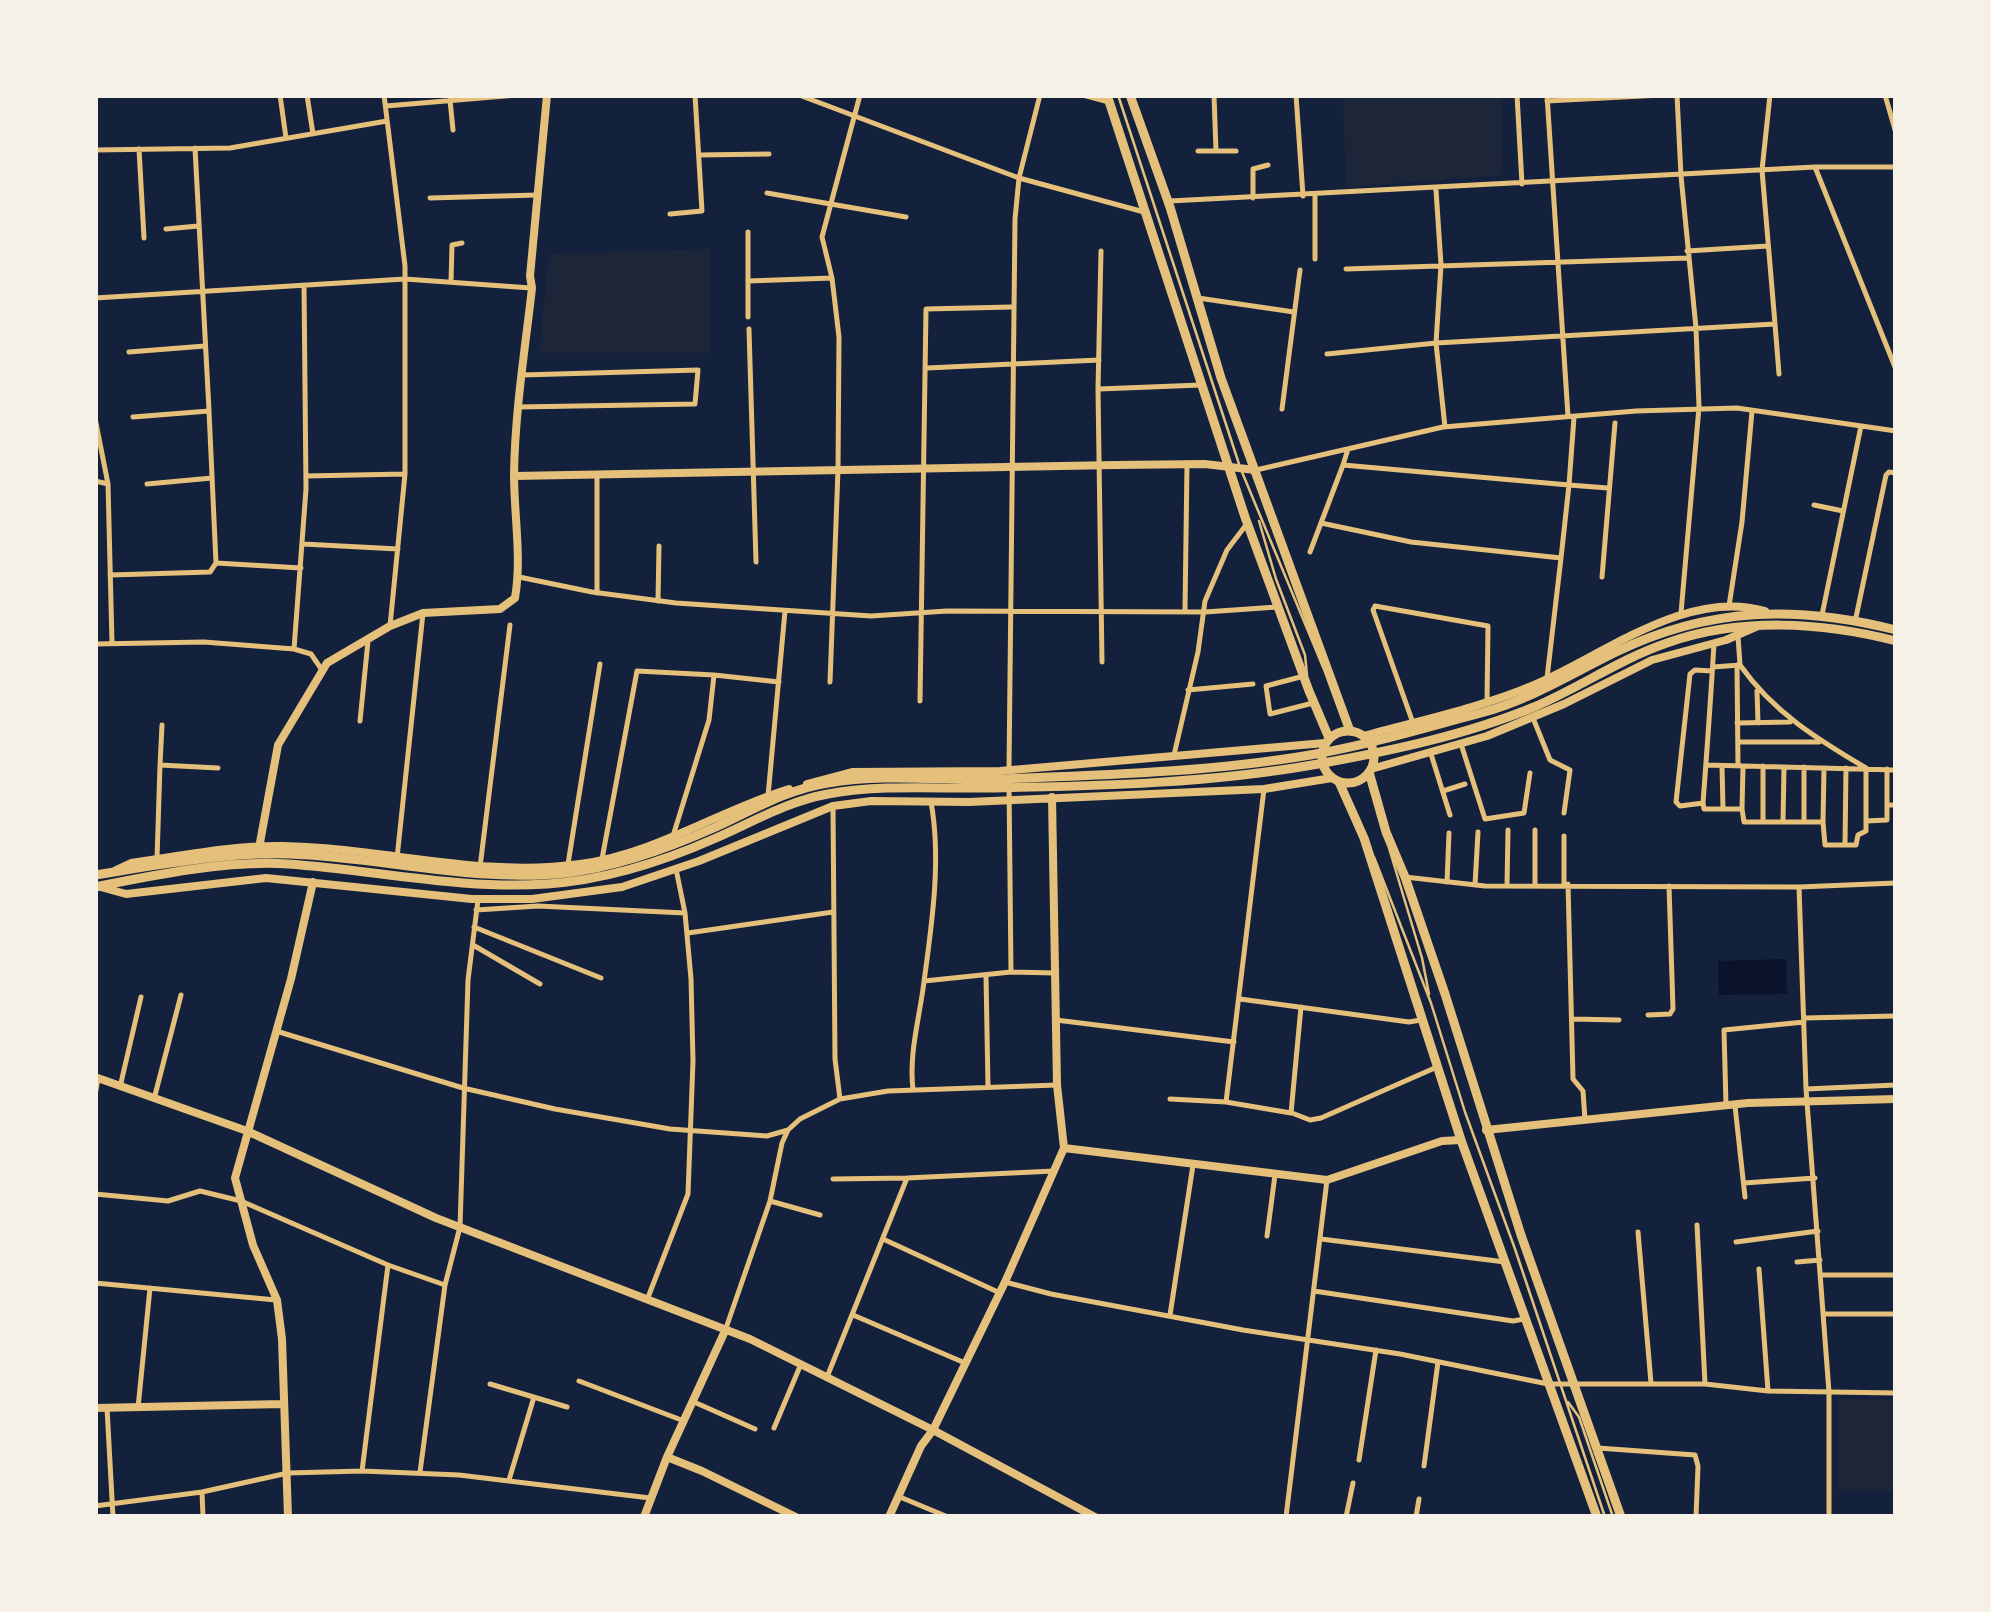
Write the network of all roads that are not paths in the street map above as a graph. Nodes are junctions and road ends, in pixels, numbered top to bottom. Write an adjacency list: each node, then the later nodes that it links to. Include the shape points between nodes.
1 (280, 95): 30 (street)
2 (307, 95): 29 (street)
3 (384, 95): 24 (street)
4 (517, 95): 23 (street)
5 (539, 95): 6 (street)
6 (547, 95): 7 (street); 49 (street)
7 (556, 95)
8 (694, 95): 38 (street)
9 (799, 95): 25 (street)
10 (860, 95): 25 (street)
11 (1040, 95): 44 (street)
12 (1083, 95): 21 (street)
13 (1130, 95): 54 (main road)
14 (1214, 95): 35 (street)
15 (1296, 95): 50 (street)
16 (1516, 95): 46 (street)
17 (1662, 95): 22 (street)
18 (1677, 95): 43 (street)
19 (1770, 95): 42 (street)
20 (1885, 95): 28 (street)
21 (1111, 97): 56 (main road); 121 (lane)
22 (1547, 98): 45 (street)
23 (450, 100): 24 (street); 27 (street)
24 (385, 106): 26 (street)
25 (854, 116): 44 (street); 55 (street)
26 (387, 120): 29 (street); 72 (street)
27 (453, 130)
28 (1896, 133)
29 (313, 134): 30 (street)
30 (286, 138): 31 (street)
31 (195, 148): 32 (street); 59 (street)
32 (139, 149): 33 (street); 62 (street)
33 (95, 150)
34 (1198, 151): 35 (street)
35 (1216, 151): 36 (street)
36 (1236, 151)
37 (769, 154): 38 (street)
38 (699, 155): 57 (street, via 702,211)
39 (1268, 165): 53 (street, via 1253,169)
40 (1814, 167): 41 (street); 42 (street); 94 (street)
41 (1896, 167)
42 (1762, 170): 43 (street); 64 (street)
43 (1681, 176): 45 (street); 66 (street)
44 (1019, 178): 56 (street); 81 (street)
45 (1550, 183): 46 (street); 68 (street)
46 (1522, 184): 47 (street)
47 (1436, 189): 51 (street); 69 (street)
48 (767, 193): 55 (street)
49 (540, 195): 52 (street); 77 (street)
50 (1303, 196): 51 (street); 53 (street)
51 (1315, 196): 67 (street)
52 (430, 198)
53 (1254, 198): 54 (street)
54 (1168, 200): 79 (main road)
55 (831, 203): 58 (street); 73 (street, via 822,236)
56 (1144, 212): 98 (main road)
57 (670, 214)
58 (906, 217)
59 (198, 226): 60 (street); 78 (street)
60 (166, 229)
61 (748, 232): 74 (street)
62 (144, 238)
63 (462, 243): 75 (street, via 452,245)
64 (1768, 246): 66 (street); 84 (street)
65 (1101, 251): 92 (street)
66 (1688, 254): 68 (street); 85 (street)
67 (1316, 260)
68 (1558, 262): 69 (street); 87 (street)
69 (1440, 266): 70 (street); 88 (street)
70 (1346, 269)
71 (1300, 270): 82 (street)
72 (406, 278): 75 (street); 76 (street); 124 (street)
73 (832, 278): 74 (street); 120 (street, via 839,337)
74 (748, 281): 83 (street)
75 (451, 282): 77 (street)
76 (304, 285): 78 (street); 126 (street)
77 (532, 288): 97 (street)
78 (202, 292): 80 (street); 89 (street)
79 (1195, 297): 82 (street); 122 (main road)
80 (95, 298)
81 (1012, 307): 93 (street); 95 (street, via 926,309)
82 (1294, 312): 102 (street)
83 (748, 318)
84 (1775, 324): 85 (street); 96 (street)
85 (1696, 328): 87 (street); 101 (street)
86 (749, 329): 119 (street)
87 (1562, 336): 88 (street); 105 (street)
88 (1436, 344): 91 (street); 109 (street)
89 (205, 346): 90 (street); 104 (street)
90 (130, 352)
91 (1327, 354)
92 (1099, 360): 93 (street); 99 (street)
93 (1012, 365): 95 (street); 116 (street)
94 (1895, 367)
95 (926, 368): 117 (street)
96 (1779, 374)
97 (522, 375): 100 (street); 100 (street, via 698,370 695,404)
98 (1201, 385): 99 (street); 118 (main road)
99 (1098, 389): 114 (street)
100 (517, 407): 127 (street)
101 (1699, 407): 103 (street); 105 (street); 162 (street)
102 (1282, 410)
103 (1752, 410): 110 (street); 154 (street)
104 (209, 411): 107 (street); 128 (street)
105 (1571, 416): 109 (street); 132 (street)
106 (95, 418): 130 (street)
107 (133, 418)
108 (1615, 423): 133 (street)
109 (1445, 426): 112 (street)
110 (1861, 426): 111 (street); 136 (street)
111 (1896, 431)
112 (1348, 448): 115 (street); 122 (street)
113 (1187, 464): 114 (street); 118 (street); 153 (street)
114 (1100, 465): 116 (street); 158 (street)
115 (1344, 465): 132 (street); 138 (street)
116 (1012, 467): 117 (street); 157 (street)
117 (925, 468): 120 (street); 156 (street)
118 (1229, 468): 121 (street); 137 (main road)
119 (751, 470): 120 (street); 125 (street); 144 (street)
120 (838, 470): 161 (street)
121 (1241, 470): 122 (street); 135 (lane)
122 (1255, 470): 187 (main road)
123 (1896, 473): 164 (street, via 1886,476)
124 (404, 474): 126 (street); 141 (street)
125 (597, 474): 127 (street); 150 (street)
126 (306, 476): 139 (street)
127 (514, 476): 148 (street)
128 (212, 478): 131 (street); 145 (street)
129 (95, 481): 130 (street)
130 (108, 484): 147 (street)
131 (147, 484)
132 (1569, 485): 133 (street); 143 (street)
133 (1609, 488): 149 (street)
134 (1814, 505): 136 (street)
135 (1256, 510): 187 (lane); 189 (lane, via 1305,656)
136 (1843, 511): 163 (street)
137 (1248, 523): 152 (main road); 159 (street, via 1212,582)
138 (1321, 523): 142 (street); 143 (street, via 1411,542)
139 (303, 544): 141 (street); 146 (street)
140 (659, 546): 151 (street)
141 (398, 549): 166 (street)
142 (1310, 552)
143 (1561, 558): 182 (street)
144 (756, 562)
145 (216, 563): 146 (street); 147 (street, via 210,572)
146 (302, 568): 174 (street)
147 (110, 575): 171 (street)
148 (518, 577): 150 (street); 160 (street, via 515,598 500,609)
149 (1602, 577)
150 (597, 593): 151 (street)
151 (658, 601): 155 (street)
152 (1278, 607): 159 (street); 181 (main road)
153 (1186, 610): 158 (street); 159 (street)
154 (1732, 610): 162 (street); 163 (main road); 262 (main road, via 1639,642 1531,698 1311,755 822,784 654,852 568,873 476,875 285,854 218,858)
155 (784, 612): 161 (street); 183 (street)
156 (924, 612): 157 (street); 161 (street); 190 (street)
157 (1011, 612): 158 (street); 220 (street)
158 (1101, 612): 175 (street)
159 (1205, 612): 188 (street)
160 (423, 614): 166 (street); 255 (street)
161 (832, 614): 184 (street)
162 (1681, 616): 182 (street)
163 (1821, 618): 164 (main road)
164 (1854, 622): 167 (main road)
165 (510, 625): 259 (street)
166 (390, 626): 169 (street)
167 (1896, 630)
168 (1736, 631): 170 (main road, via 1762,624); 172 (street); 177 (street); 262 (main road, via 1669,642 1504,718 1316,764 1139,782 824,794 658,863 569,882 474,885 284,864)
169 (368, 638): 179 (street); 194 (street)
170 (1896, 640)
171 (112, 643): 173 (street); 174 (street)
172 (1714, 643): 178 (street); 193 (street, via 1652,660)
173 (95, 644)
174 (294, 649): 179 (street, via 311,654)
175 (1102, 662)
176 (600, 664): 258 (street)
177 (1739, 665): 178 (street); 186 (street); 197 (street)
178 (1712, 669): 209 (street); 232 (street, via 1690,674 1676,802)
179 (322, 670): 254 (street, via 278,745)
180 (714, 675): 183 (street); 251 (street, via 709,720); 257 (street, via 636,670)
181 (1304, 676): 189 (main road); 192 (street, via 1266,686 1270,714)
182 (1547, 678): 191 (street)
183 (778, 682): 228 (street)
184 (830, 682)
185 (1253, 684): 188 (street)
186 (1758, 688): 195 (street); 198 (street)
187 (1334, 689): 200 (main road)
188 (1188, 690): 207 (street)
189 (1309, 691): 192 (main road)
190 (920, 700)
191 (1487, 702): 196 (street); 196 (street, via 1488,626 1375,606)
192 (1314, 703): 202 (main road)
193 (1533, 717): 205 (street); 238 (street, via 1550,760 1570,770)
194 (360, 722)
195 (1793, 722): 198 (street); 204 (street)
196 (1413, 723): 201 (street)
197 (1738, 723): 198 (street); 203 (street)
198 (1758, 723)
199 (162, 726): 208 (street)
200 (1350, 730): 201 (main road); 202 (main road)
201 (1364, 736): 222 (main road, via 1374,754)
202 (1327, 741): 207 (street); 224 (main road, via 1321,758)
203 (1738, 742): 204 (street); 211 (street)
204 (1822, 742): 218 (street)
205 (1462, 744): 206 (street); 223 (street, via 1485,820 1524,813)
206 (1431, 754): 222 (street); 227 (street)
207 (1173, 759): 220 (street)
208 (160, 765): 215 (street); 256 (street)
209 (1706, 765): 210 (street); 232 (street)
210 (1722, 766): 211 (street); 236 (street)
211 (1741, 766): 212 (street); 237 (street)
212 (1763, 766): 213 (street); 241 (street)
213 (1784, 767): 214 (street); 242 (street)
214 (1804, 767): 216 (street); 243 (street)
215 (218, 768)
216 (1824, 768): 217 (street); 244 (street)
217 (1846, 768): 218 (street); 253 (street)
218 (1866, 768): 219 (street); 240 (street)
219 (1887, 769): 221 (street); 234 (street)
220 (1009, 770): 228 (street, via 852,772); 230 (street)
221 (1896, 770)
222 (1370, 771): 224 (main road, via 1356,782); 247 (main road)
223 (1530, 773)
224 (1336, 780): 226 (street); 252 (main road)
225 (1464, 784): 227 (street)
226 (1264, 790): 229 (street); 289 (street)
227 (1443, 791): 239 (street)
228 (768, 796): 251 (street)
229 (1052, 798): 230 (street); 282 (street)
230 (1010, 800): 231 (street); 281 (street)
231 (931, 802): 235 (street); 285 (street, via 933,908)
232 (1702, 803): 236 (street, via 1704,809)
233 (1896, 804): 234 (street)
234 (1887, 805): 240 (street, via 1886,820)
235 (833, 806): 260 (street); 276 (street)
236 (1723, 809): 237 (street)
237 (1742, 809): 241 (street, via 1744,822)
238 (1564, 813)
239 (1450, 816)
240 (1866, 821): 253 (street, via 1856,845)
241 (1763, 822): 242 (street)
242 (1783, 822): 243 (street)
243 (1804, 822): 244 (street)
244 (1823, 822): 253 (street, via 1825,845)
245 (1508, 830): 272 (street)
246 (1535, 830): 270 (street)
247 (1386, 832): 263 (main road); 290 (lane)
248 (1478, 832): 269 (street)
249 (1448, 833): 265 (street)
250 (1564, 836): 268 (street)
251 (673, 838): 257 (street); 260 (street)
252 (1364, 838): 290 (lane); 295 (main road)
253 (1845, 845)
254 (259, 848): 255 (street); 256 (street)
255 (397, 858): 259 (street)
256 (158, 859): 261 (street)
257 (602, 859): 258 (street)
258 (568, 865): 259 (street)
259 (480, 866): 274 (street)
260 (676, 868): 274 (street, via 622,887 532,899); 277 (street)
261 (112, 872): 262 (main road); 266 (main road)
262 (125, 876): 266 (main road)
263 (1405, 877): 265 (street); 321 (main road)
264 (314, 882): 266 (street, via 266,878 126,894); 274 (street); 299 (street)
265 (1446, 882): 269 (street)
266 (96, 883)
267 (1896, 883): 273 (street)
268 (1566, 884): 270 (street); 271 (street); 296 (street)
269 (1475, 885): 272 (street)
270 (1535, 885): 272 (street)
271 (1668, 885): 273 (street); 292 (street, via 1673,1009)
272 (1506, 886)
273 (1799, 887): 298 (street)
274 (479, 898): 275 (street)
275 (476, 910): 277 (street); 278 (street)
276 (834, 912): 279 (street); 312 (street)
277 (685, 913): 279 (street)
278 (474, 928): 280 (street); 284 (street)
279 (688, 932): 323 (street)
280 (473, 944): 286 (street); 307 (street)
281 (1011, 972): 282 (street); 283 (street)
282 (1055, 973): 294 (street)
283 (986, 976): 285 (street); 306 (street)
284 (600, 978)
285 (924, 981): 309 (street)
286 (540, 984)
287 (181, 996): 311 (street)
288 (141, 997): 305 (street)
289 (1239, 999): 291 (street); 300 (street)
290 (1431, 1002): 376 (lane)
291 (1301, 1008): 295 (street); 318 (street)
292 (1648, 1015)
293 (1896, 1016): 298 (street)
294 (1056, 1020): 300 (street); 303 (street)
295 (1420, 1020): 301 (main road)
296 (1572, 1020): 297 (street); 319 (street, via 1573,1080 1582,1092)
297 (1620, 1020)
298 (1804, 1020): 308 (street); 317 (street, via 1724,1030)
299 (276, 1030): 307 (street); 322 (street)
300 (1234, 1042): 316 (street)
301 (1437, 1068): 318 (street, via 1321,1118); 324 (main road)
302 (96, 1078): 305 (street); 310 (street)
303 (1057, 1085): 306 (street); 325 (street)
304 (1896, 1086): 308 (street)
305 (120, 1087): 311 (street)
306 (988, 1087): 309 (street)
307 (464, 1088): 323 (street); 340 (street)
308 (1806, 1089): 315 (street)
309 (913, 1090): 312 (street)
310 (95, 1096)
311 (154, 1099): 322 (street)
312 (840, 1099): 320 (street)
313 (1170, 1099): 316 (street)
314 (1896, 1100): 315 (street)
315 (1810, 1101): 317 (street); 330 (street)
316 (1226, 1102): 318 (street)
317 (1730, 1104): 319 (street); 333 (street)
318 (1290, 1113)
319 (1584, 1120): 321 (street)
320 (788, 1130): 323 (street, via 766,1136); 337 (street)
321 (1486, 1130): 375 (main road)
322 (246, 1131): 336 (street, via 236,1178); 340 (street)
323 (692, 1131): 361 (street, via 688,1194)
324 (1461, 1140): 332 (street); 348 (main road)
325 (1064, 1148): 326 (street); 327 (street)
326 (1193, 1162): 328 (street); 365 (street)
327 (1054, 1171): 329 (street); 354 (street)
328 (1275, 1173): 332 (street); 343 (street)
329 (907, 1178): 331 (street); 344 (street)
330 (1815, 1178): 333 (street); 342 (street)
331 (832, 1179)
332 (1328, 1180): 345 (street)
333 (1744, 1183): 335 (street)
334 (95, 1194): 336 (street, via 168,1201 200,1191)
335 (1745, 1198)
336 (241, 1201): 350 (street); 360 (street)
337 (770, 1202): 338 (street); 367 (street)
338 (820, 1215)
339 (1697, 1224): 380 (street)
340 (460, 1228): 356 (street); 361 (street)
341 (1638, 1232): 379 (street)
342 (1818, 1232): 346 (street); 347 (street)
343 (1266, 1236)
344 (883, 1239): 359 (street); 364 (street)
345 (1321, 1239): 348 (street); 358 (street)
346 (1736, 1242)
347 (1820, 1260): 349 (street); 352 (street)
348 (1505, 1262): 366 (main road)
349 (1797, 1262)
350 (388, 1265): 356 (street); 400 (street)
351 (1758, 1268): 381 (street)
352 (1822, 1274): 353 (street); 362 (street)
353 (1896, 1275)
354 (1005, 1282): 359 (street); 365 (street)
355 (95, 1283): 357 (street)
356 (445, 1285): 401 (street)
357 (150, 1288): 360 (street); 391 (street)
358 (1314, 1290): 366 (street); 368 (street)
359 (1000, 1292): 371 (street)
360 (277, 1300): 387 (street)
361 (647, 1300): 367 (street)
362 (1824, 1314): 363 (street); 382 (street)
363 (1896, 1314)
364 (852, 1315): 371 (street); 373 (street)
365 (1170, 1316): 368 (street)
366 (1525, 1318): 378 (main road)
367 (725, 1330): 372 (street); 386 (street)
368 (1308, 1340): 369 (street); 419 (street)
369 (1376, 1350): 370 (street); 398 (street)
370 (1438, 1362): 378 (street); 399 (street)
371 (965, 1363): 395 (street)
372 (801, 1364): 373 (street); 393 (street)
373 (828, 1378): 395 (street)
374 (579, 1381): 392 (street)
375 (1575, 1382): 376 (street); 379 (street); 396 (main road)
376 (1560, 1383): 378 (street); 385 (lane)
377 (490, 1384): 384 (street)
378 (1548, 1384): 422 (main road)
379 (1651, 1384): 380 (street)
380 (1706, 1384): 381 (street)
381 (1768, 1391): 382 (street)
382 (1830, 1392): 383 (street); 426 (street)
383 (1896, 1393)
384 (534, 1397): 388 (street); 403 (street)
385 (1567, 1400): 422 (lane); 423 (lane)
386 (693, 1402): 392 (street); 394 (street)
387 (283, 1404): 391 (street); 402 (street)
388 (567, 1407)
389 (95, 1408): 390 (street)
390 (107, 1408): 391 (street); 409 (street)
391 (138, 1408)
392 (684, 1422): 397 (street)
393 (774, 1428)
394 (755, 1429)
395 (933, 1430): 406 (street); 418 (street)
396 (1598, 1448): 424 (main road); 425 (street, via 1695,1455)
397 (667, 1457): 407 (street); 415 (street)
398 (1359, 1460)
399 (1424, 1466)
400 (362, 1472): 401 (street); 402 (street)
401 (420, 1472): 403 (street)
402 (288, 1473): 405 (street); 413 (street)
403 (509, 1481): 407 (street)
404 (1353, 1483): 420 (street)
405 (202, 1492): 409 (street); 412 (street)
406 (898, 1496): 416 (street); 417 (street)
407 (650, 1498): 414 (street)
408 (1420, 1499): 421 (street)
409 (111, 1502): 410 (street); 411 (street)
410 (95, 1506)
411 (113, 1517)
412 (203, 1517)
413 (288, 1517)
414 (644, 1517)
415 (796, 1517)
416 (889, 1517)
417 (948, 1517)
418 (1095, 1517)
419 (1286, 1517)
420 (1346, 1517)
421 (1416, 1517)
422 (1601, 1517)
423 (1613, 1517)
424 (1622, 1517)
425 (1696, 1517)
426 (1830, 1517)

